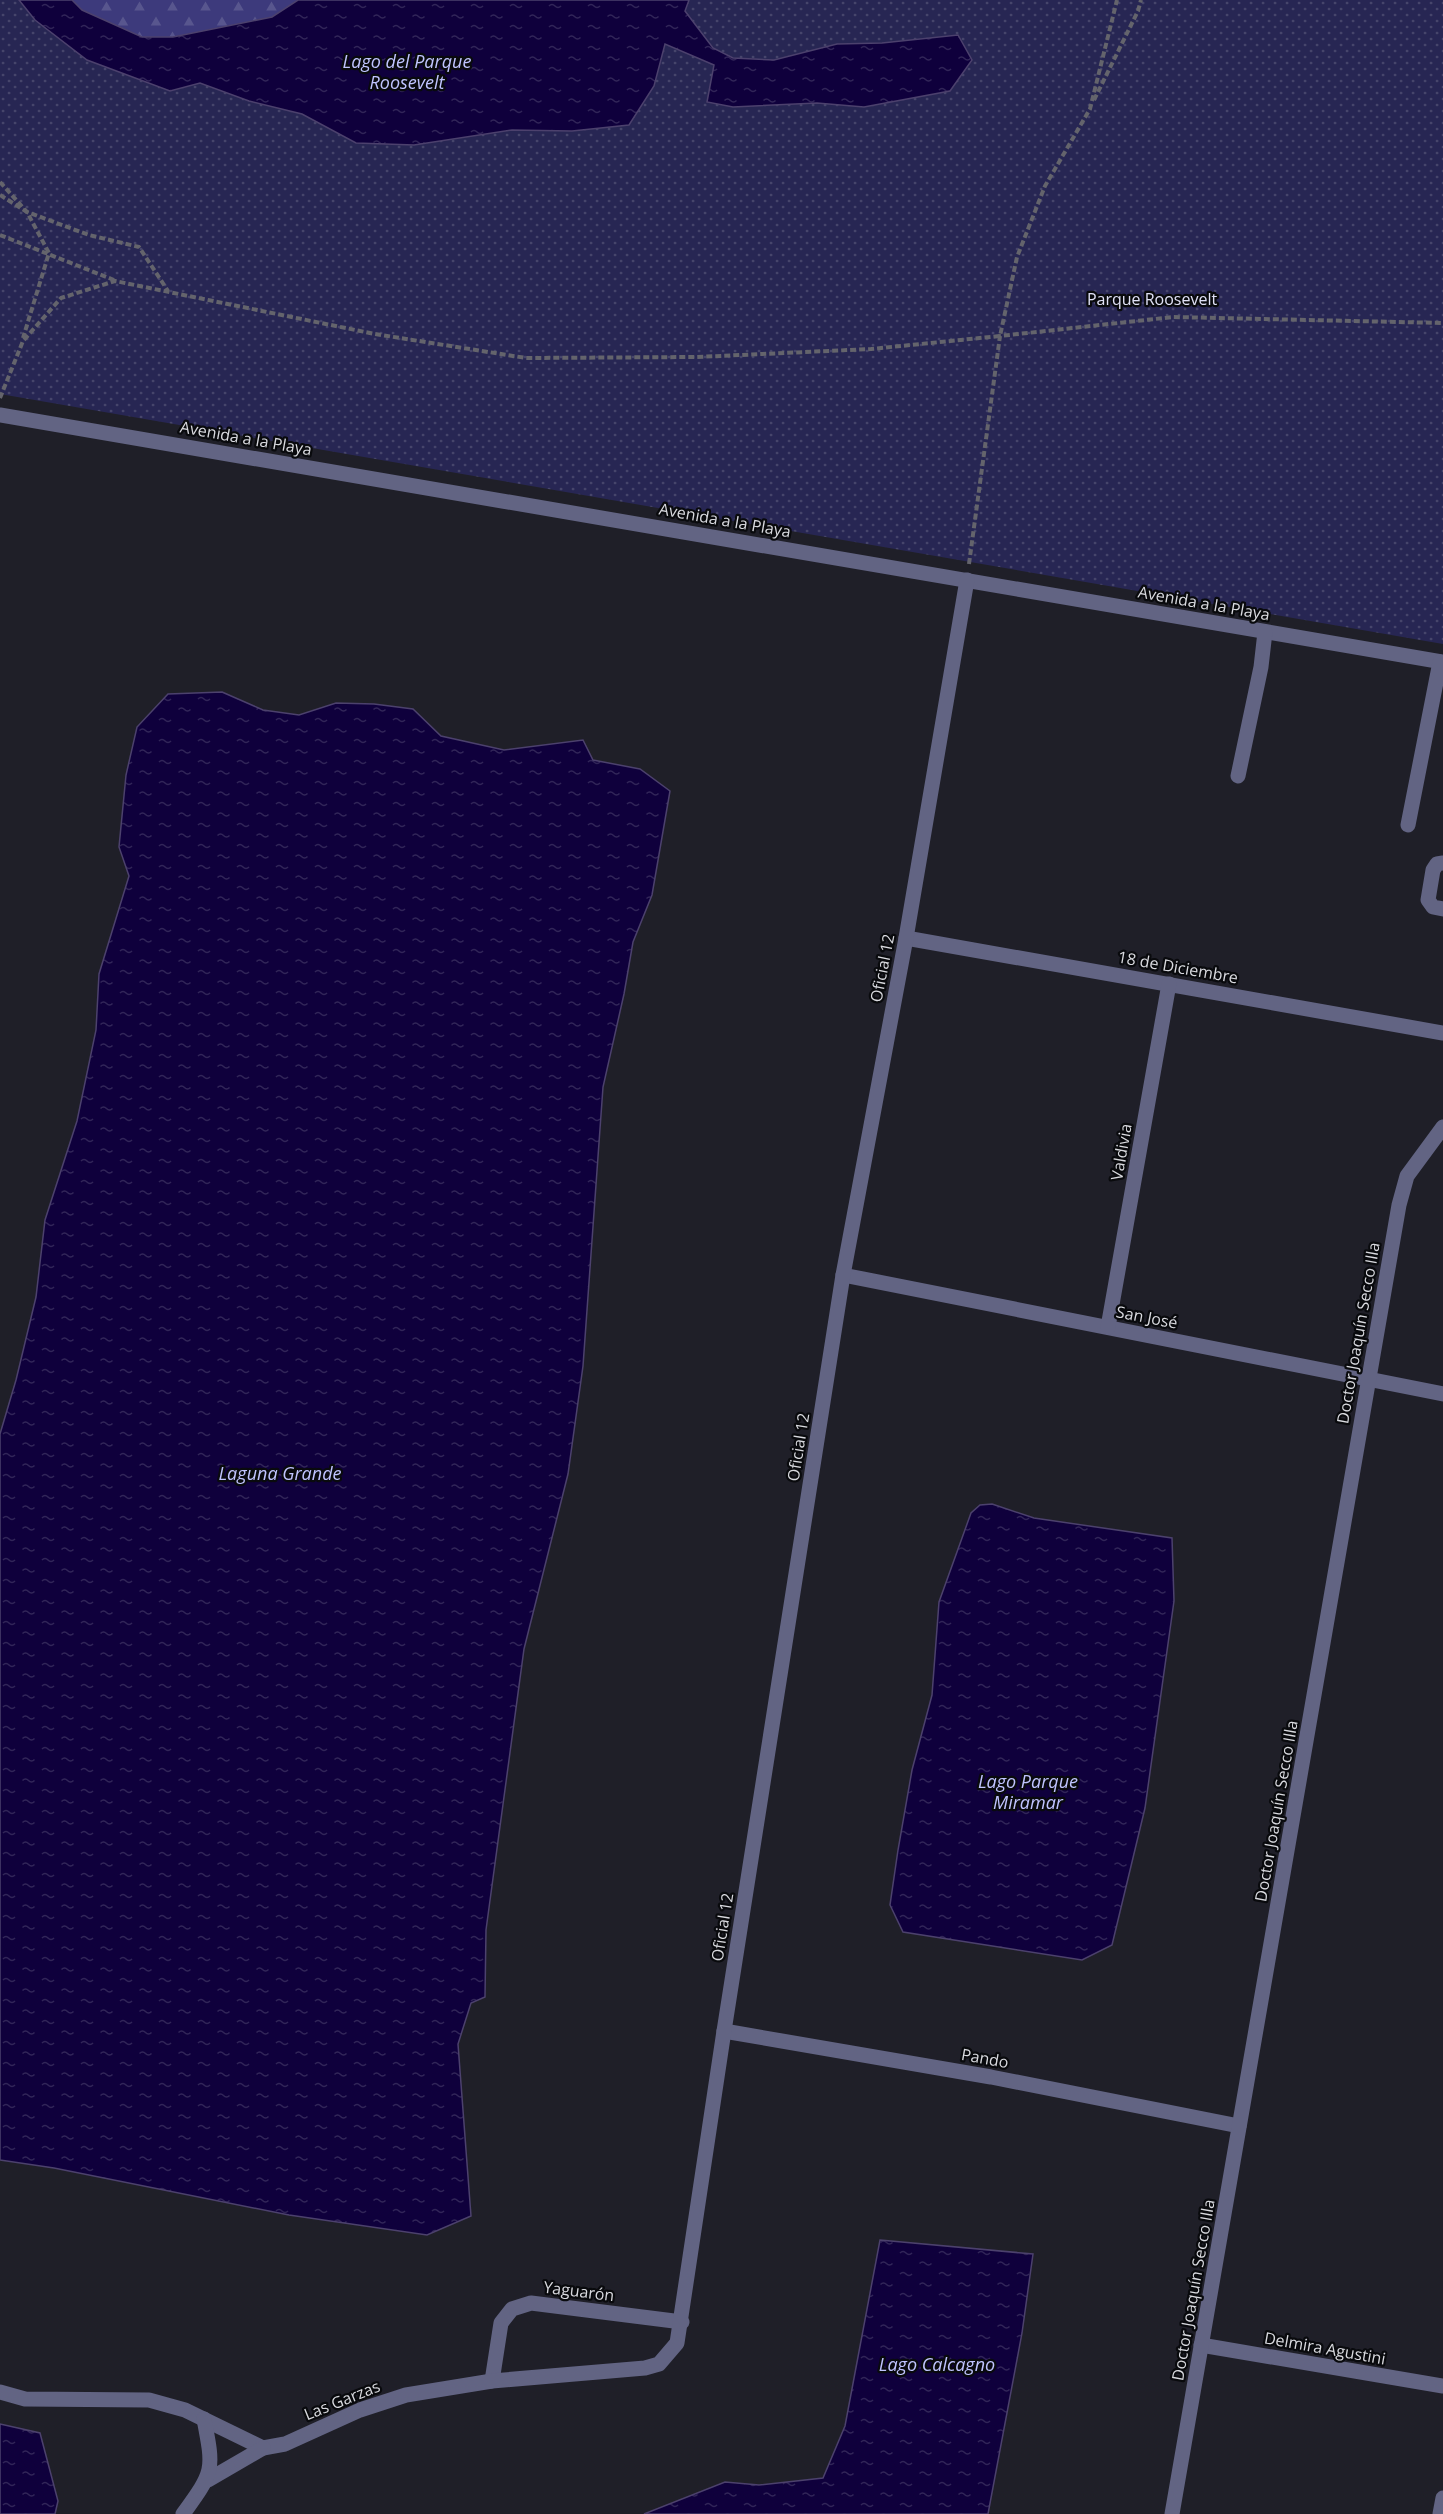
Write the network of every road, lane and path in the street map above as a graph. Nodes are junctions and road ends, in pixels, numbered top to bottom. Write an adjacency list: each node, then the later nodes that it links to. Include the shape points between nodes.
1 (1117, 0): 3 (path)
2 (1141, 0): 3 (path)
3 (1090, 109): 12 (path, via 1045,186 1020,247)
4 (0, 182): 6 (path)
5 (0, 195): 6 (path)
6 (27, 212): 8 (path); 10 (path, via 89,235 140,247)
7 (0, 235): 8 (path)
8 (49, 253): 9 (path); 13 (path)
9 (115, 281): 10 (path); 13 (path, via 62,298)
10 (168, 291): 12 (path, via 375,334 526,358 697,357 860,350)
11 (1443, 323): 12 (path, via 1173,317)
12 (1000, 336): 16 (path)
13 (23, 340): 14 (path)
14 (0, 399)
15 (0, 415): 16 (street, Avenida a la Playa)
16 (967, 580): 17 (street, Avenida a la Playa); 23 (street, Oficial 12)
17 (1265, 632): 18 (street, Avenida a la Playa); 19 (street)
18 (1442, 662): 20 (street)
19 (1239, 776)
20 (1408, 825)
21 (1443, 863): 22 (street, via 1433,870 1428,900 1433,907)
22 (1443, 909)
23 (906, 938): 24 (street, 18 de Diciembre); 27 (street, Oficial 12)
24 (1169, 984): 25 (street, 18 de Diciembre); 28 (street, Valdivia)
25 (1443, 1033)
26 (1443, 1126): 29 (street, Doctor Joaquín Secco Illa, via 1407,1176)
27 (843, 1275): 28 (street, San José); 31 (street, Oficial 12)
28 (1108, 1327): 29 (street, San José)
29 (1369, 1380): 30 (street, San José); 32 (street, Doctor Joaquín Secco Illa)
30 (1443, 1394)
31 (723, 2031): 32 (street, Pando, via 991,2077); 33 (street, Oficial 12)
32 (1239, 2126): 34 (street, Doctor Joaquín Secco Illa)
33 (682, 2322): 35 (street, Las Garzas, via 677,2343 659,2364 605,2373); 35 (street, Yaguarón, via 531,2303 512,2309 501,2324)
34 (1202, 2345): 36 (street, Delmira Agustini); 43 (street, Doctor Joaquín Secco Illa)
35 (492, 2381): 39 (street, Las Garzas, via 406,2395 360,2410 285,2444)
36 (1443, 2386)
37 (0, 2392): 38 (street, via 25,2399 149,2400)
38 (204, 2419): 39 (street); 40 (street, via 212,2457)
39 (263, 2448): 40 (street, Las Garzas)
40 (208, 2480): 42 (street)
41 (1443, 2498): 44 (street)
42 (183, 2514)
43 (1172, 2514)
44 (1440, 2514)

